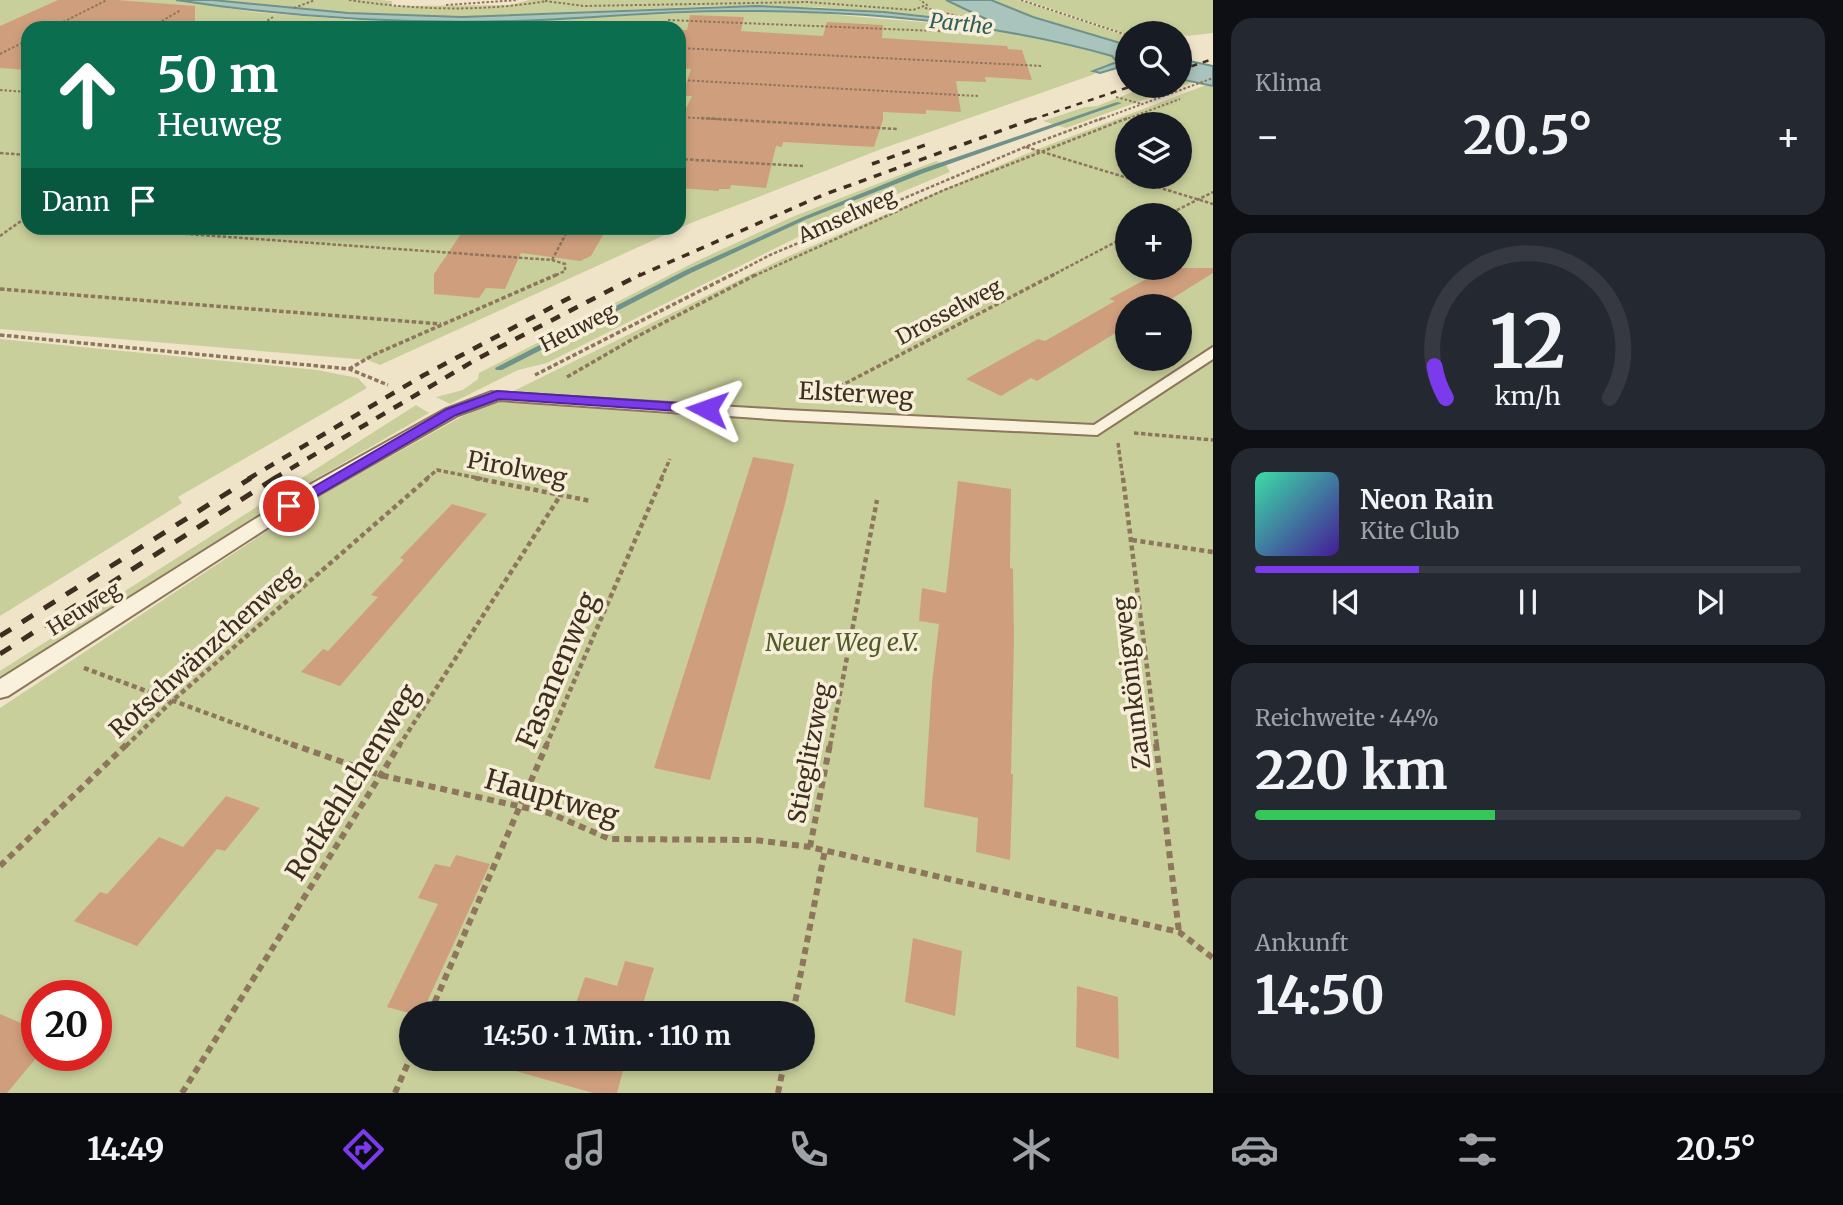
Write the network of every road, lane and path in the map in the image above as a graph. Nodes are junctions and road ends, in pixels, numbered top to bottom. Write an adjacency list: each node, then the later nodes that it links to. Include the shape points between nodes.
1 (107, 0): 15 (path)
2 (315, 0): 11 (path)
3 (349, 0): 10 (path)
4 (518, 0): 8 (path)
5 (920, 0): 12 (path)
6 (1021, 0): 20 (path)
7 (547, 1): 9 (path); 12 (path, via 584,6 768,1)
8 (491, 4): 9 (path); 10 (path)
9 (507, 5): 10 (path)
10 (405, 6)
11 (293, 8)
12 (925, 8): 19 (path)
13 (181, 10): 16 (path)
14 (273, 17): 17 (path)
15 (65, 21)
16 (162, 21)
17 (267, 21)
18 (668, 21): 21 (path)
19 (978, 21)
20 (1115, 31)
21 (961, 32)
22 (21, 44): 24 (path)
23 (686, 48): 25 (path)
24 (0, 54)
25 (1043, 66)
26 (1213, 78): 33 (path, Heuweg)
27 (686, 80): 30 (path)
28 (0, 90): 29 (path)
29 (21, 92)
30 (978, 96)
31 (1120, 98): 33 (path)
32 (1180, 99): 37 (path, Amselweg)
33 (1142, 104): 36 (path, Heuweg)
34 (686, 117): 35 (path)
35 (897, 129)
36 (1025, 147): 37 (path); 58 (path, Heuweg, via 770,255)
37 (1037, 151): 43 (path); 59 (path, Amselweg, via 785,260 638,334 562,380)
38 (0, 153): 39 (path)
39 (21, 154)
40 (686, 159): 41 (path)
41 (803, 166)
42 (1213, 192): 43 (path)
43 (1197, 200): 44 (path); 45 (path)
44 (1191, 203)
45 (1213, 204)
46 (20, 222): 49 (path)
47 (200, 235): 51 (path)
48 (565, 235): 51 (path)
49 (0, 236)
50 (1115, 242): 60 (path, Drosselweg)
51 (552, 260): 53 (path, via 565,264 565,271)
52 (0, 289): 53 (path)
53 (442, 324): 56 (path)
54 (0, 335): 56 (path)
55 (1213, 352): 61 (lane)
56 (349, 369): 57 (path)
57 (388, 385)
58 (497, 395): 59 (lane, Elsterweg); 71 (lane, Heuweg, via 452,412 312,491)
59 (578, 400): 60 (lane, Elsterweg)
60 (785, 415): 61 (lane, Elsterweg)
61 (1097, 430): 62 (path)
62 (1121, 432): 63 (path); 69 (path, Zaunkönigweg, via 1117,448)
63 (1213, 440)
64 (670, 459): 75 (path, Fasanenweg)
65 (437, 470): 66 (path, Pirolweg); 73 (path, Rotschwänzchenweg)
66 (560, 496): 68 (path, Pirolweg); 74 (path, Rotkehlchenweg)
67 (877, 500): 76 (path, Stieglitzweg)
68 (591, 501)
69 (1132, 540): 70 (path); 79 (path, Zaunkönigweg)
70 (1213, 552)
71 (54, 655): 72 (lane, Heuweg); 73 (path, Hauptweg)
72 (0, 690)
73 (171, 702): 74 (path, Hauptweg); 78 (path, Rotschwänzchenweg)
74 (380, 775): 75 (path, Hauptweg); 85 (path, Rotkehlchenweg)
75 (521, 807): 76 (path, Hauptweg, via 610,839 755,840); 81 (path, Fasanenweg)
76 (810, 847): 77 (path, Hauptweg)
77 (825, 850): 79 (path, Hauptweg); 82 (path)
78 (0, 866)
79 (1179, 932): 80 (path)
80 (1213, 958)
81 (435, 1001)
82 (795, 1001)
83 (405, 1071): 86 (path)
84 (783, 1071): 87 (path)
85 (182, 1093)
86 (395, 1093)
87 (778, 1093)

